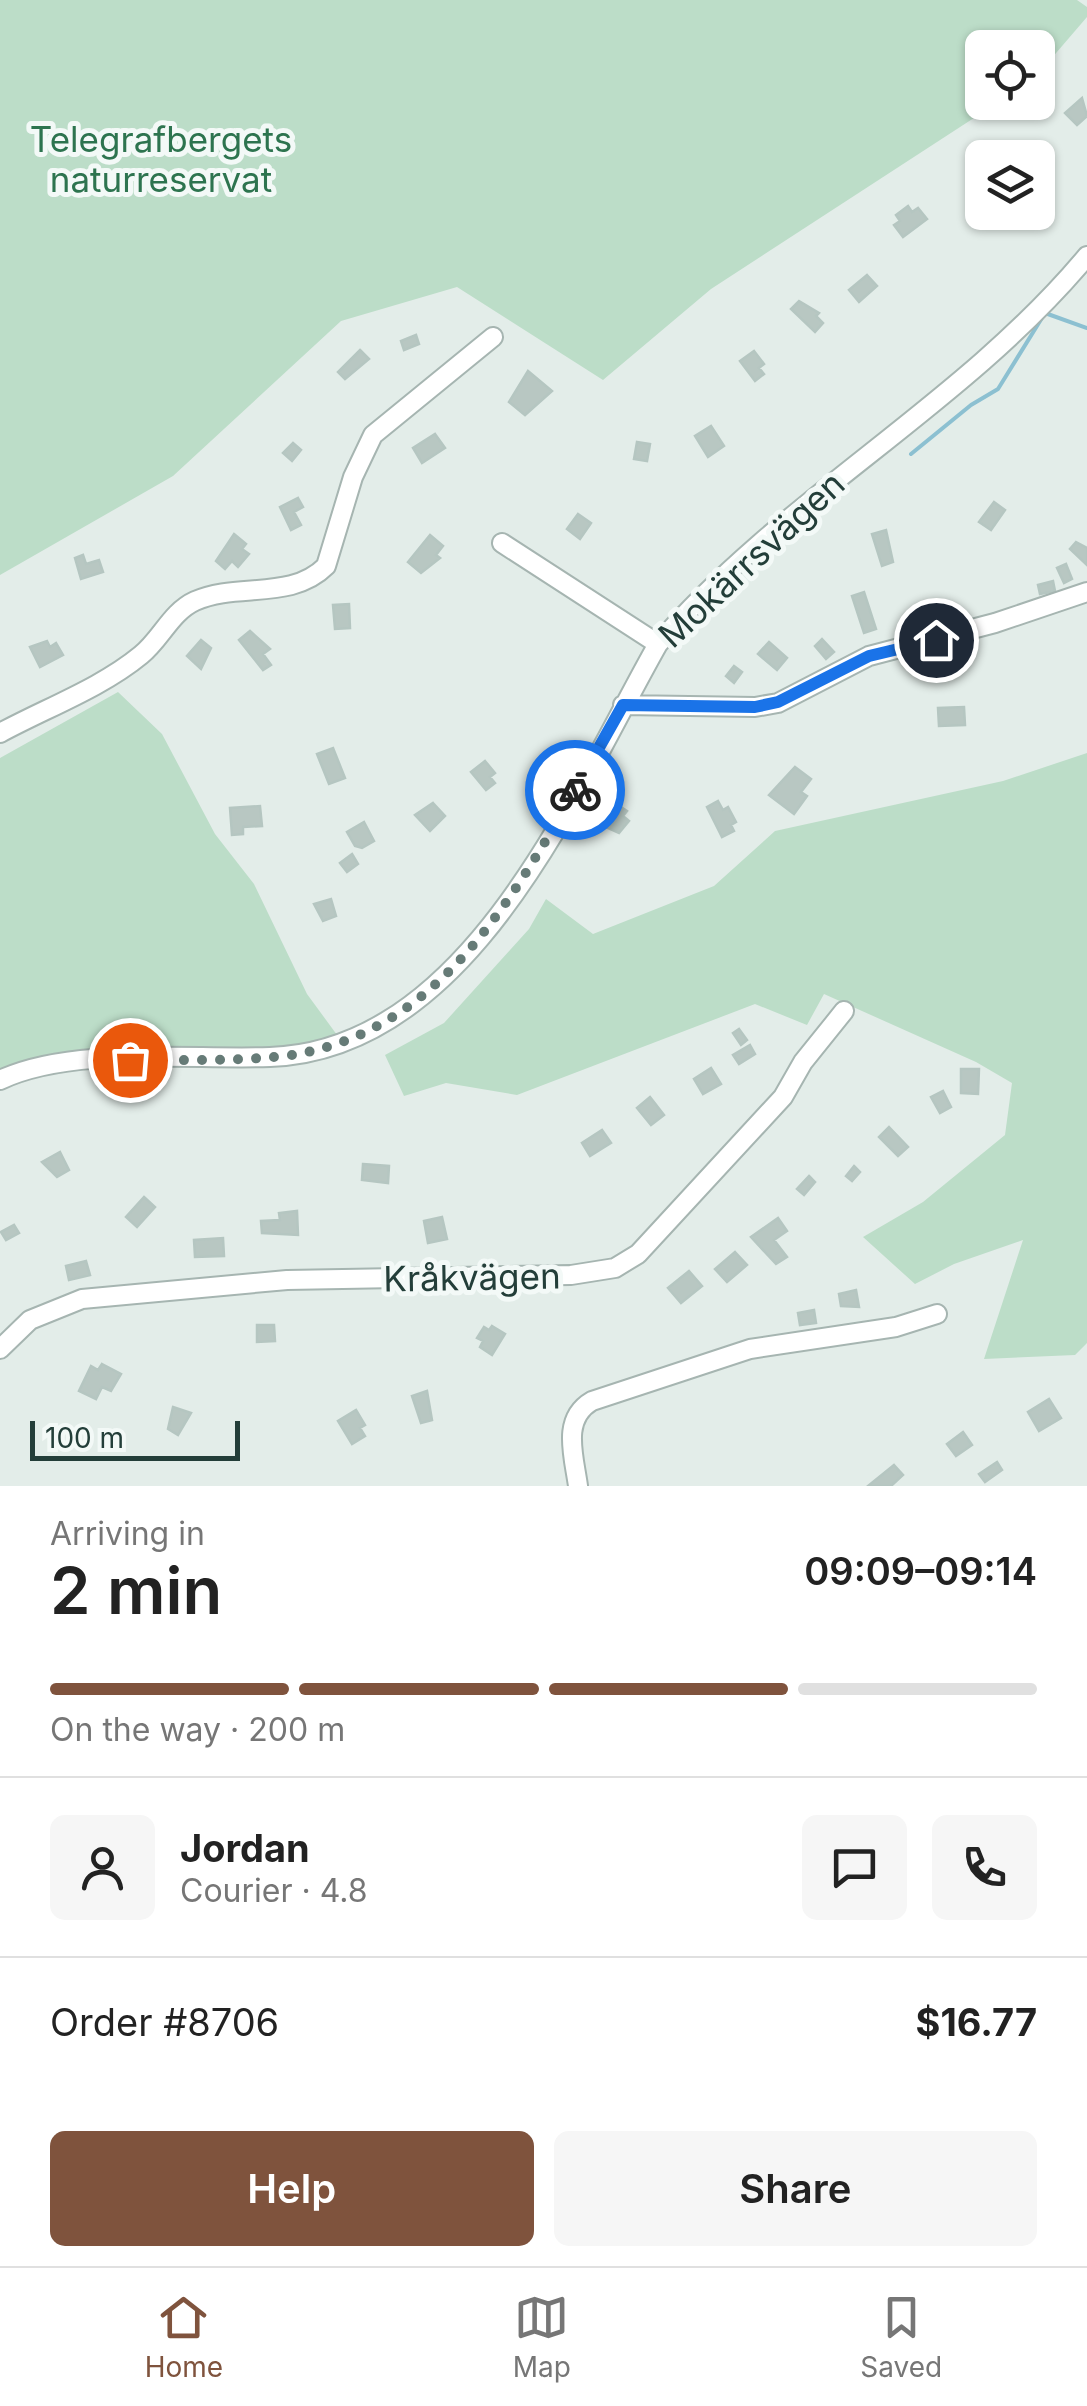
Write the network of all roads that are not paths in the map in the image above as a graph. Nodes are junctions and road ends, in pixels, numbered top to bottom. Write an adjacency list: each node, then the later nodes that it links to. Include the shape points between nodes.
1 (1087, 256): 5 (street, Mokärrsvägen, via 1006,340 808,500)
2 (493, 337): 7 (street, via 373,435 326,566 317,575 190,604 133,661)
3 (502, 543): 5 (street)
4 (1087, 592): 6 (street, via 869,656 778,702)
5 (658, 644): 6 (street, Mokärrsvägen)
6 (623, 705): 9 (street, Mokärrsvägen, via 507,906 444,978 399,1014 326,1047 277,1057 58,1062)
7 (0, 733)
8 (844, 1011): 11 (street, Kråkvägen, via 772,1111 656,1235 615,1268 571,1275 269,1282 82,1299 30,1320)
9 (0, 1080)
10 (936, 1314): 12 (street, via 896,1327 750,1349 592,1401 573,1422)
11 (0, 1349)
12 (578, 1486)

